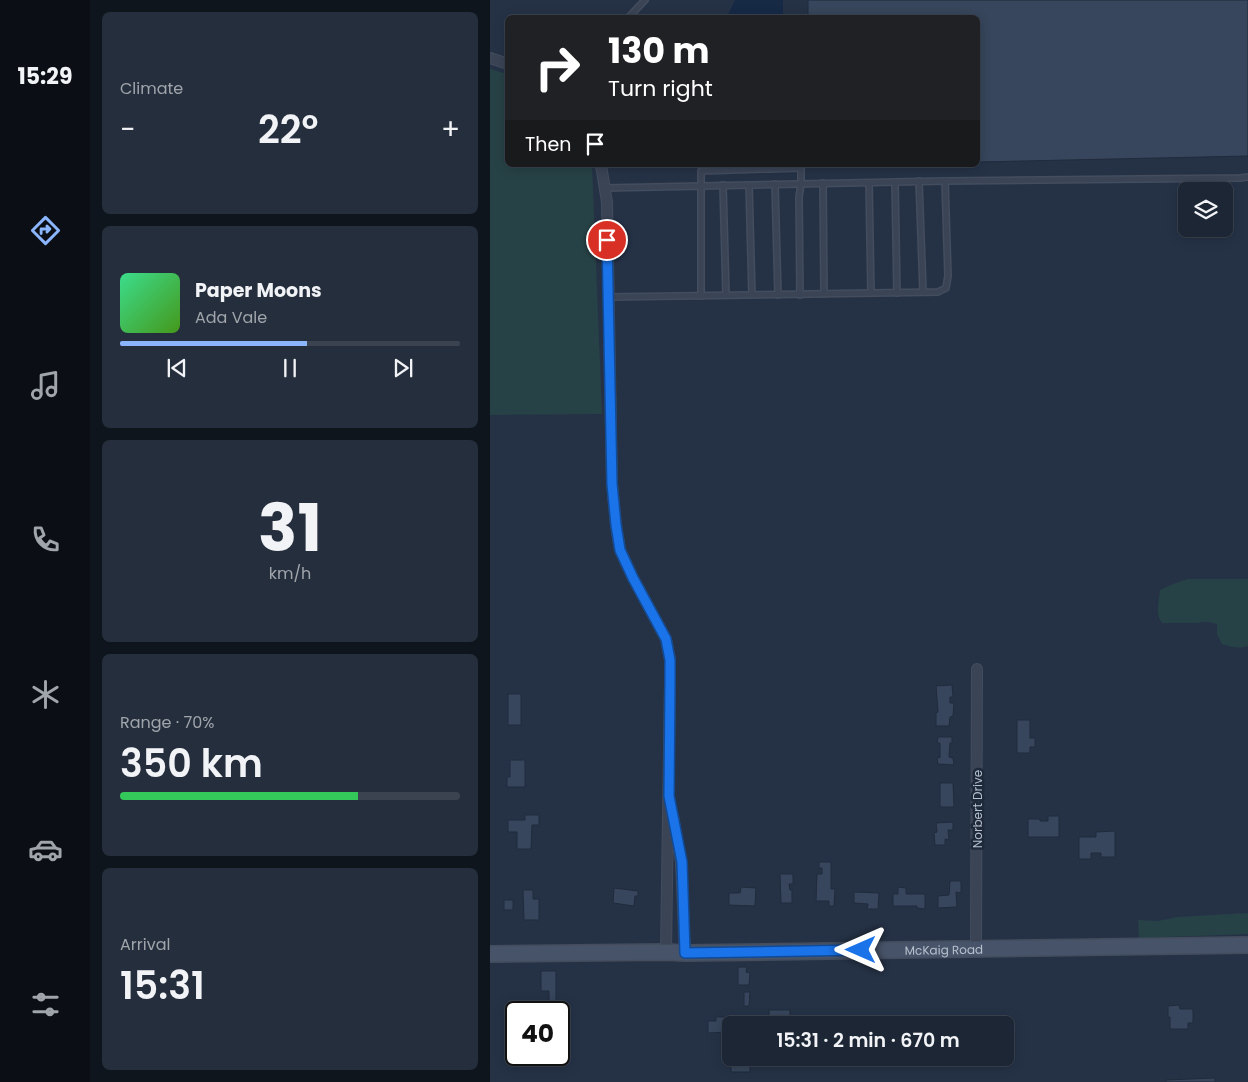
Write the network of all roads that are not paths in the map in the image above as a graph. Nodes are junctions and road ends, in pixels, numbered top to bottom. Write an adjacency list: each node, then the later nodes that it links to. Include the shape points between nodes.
1 (645, 0): 2 (lane)
2 (631, 15)
3 (490, 58): 4 (street)
4 (505, 63)
5 (601, 167): 17 (street)
6 (1248, 177): 7 (lane)
7 (945, 181): 10 (lane); 18 (lane, via 946,288 938,292)
8 (869, 182): 9 (lane); 11 (lane); 19 (lane)
9 (895, 182): 10 (lane); 20 (lane)
10 (918, 182): 18 (lane)
11 (822, 183): 13 (lane); 21 (lane)
12 (775, 184): 13 (lane); 15 (lane); 23 (lane)
13 (802, 184): 16 (lane, via 801,168 701,171); 24 (lane, via 799,198)
14 (723, 185): 15 (lane); 16 (lane); 26 (lane)
15 (749, 185): 22 (lane)
16 (701, 186): 17 (lane); 25 (lane)
17 (605, 188): 27 (street)
18 (923, 292): 20 (lane)
19 (871, 293): 20 (lane); 21 (lane)
20 (897, 293)
21 (824, 294): 24 (lane)
22 (752, 295): 23 (lane); 26 (lane)
23 (778, 295): 24 (lane)
24 (800, 295)
25 (701, 296): 26 (lane); 27 (lane)
26 (726, 296)
27 (608, 297): 29 (street, via 612,484 616,525 620,550 666,639 670,660)
28 (977, 669): 31 (street, Norbert Drive)
29 (669, 796): 32 (street); 33 (street, via 682,862)
30 (1248, 946): 31 (street, McKaig Road)
31 (976, 949): 33 (street, McKaig Road)
32 (666, 952): 33 (street, McKaig Road); 34 (street, McKaig Road)
33 (685, 953)
34 (490, 954)

